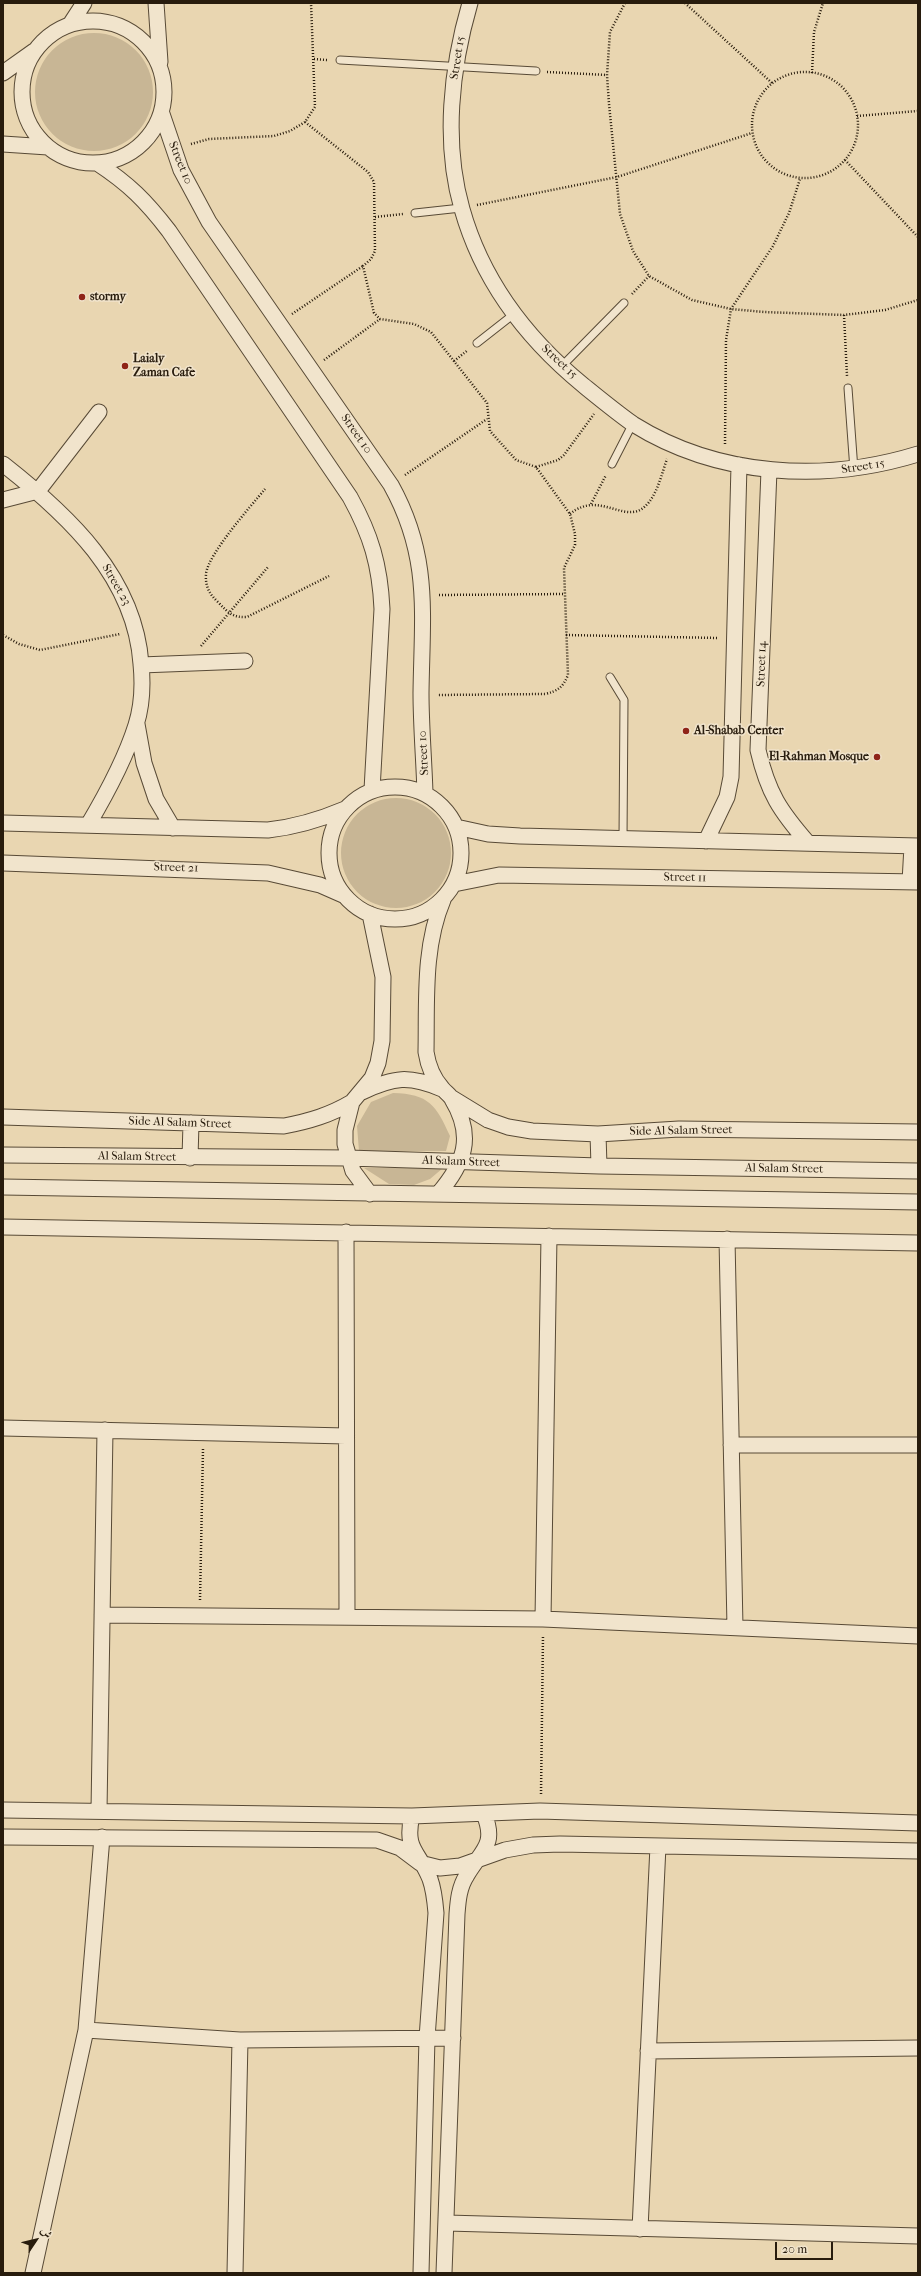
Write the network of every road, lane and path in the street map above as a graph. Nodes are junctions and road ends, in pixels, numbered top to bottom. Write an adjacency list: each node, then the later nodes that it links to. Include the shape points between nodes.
1 (84, 3): 8 (street)
2 (156, 3): 11 (street)
3 (311, 3): 21 (path, via 315,107)
4 (470, 3): 12 (street, Street 15)
5 (625, 3): 16 (path, via 610,32)
6 (685, 3): 17 (path)
7 (823, 3): 14 (path, via 814,32)
8 (71, 23): 9 (street, via 52,34); 11 (street, via 93,21 114,24 133,33 149,47)
9 (36, 49): 15 (street); 24 (street, via 26,69 22,91 24,107 33,129)
10 (340, 60): 12 (lane)
11 (160, 65): 19 (street, via 165,89)
12 (456, 68): 13 (lane); 30 (street, Street 15, via 452,114 454,161)
13 (536, 71): 16 (path)
14 (812, 72): 17 (path, via 791,74); 20 (path, via 841,87 851,100)
15 (3, 73)
16 (607, 75): 28 (path)
17 (772, 83): 22 (path, via 760,97 753,114)
18 (918, 112): 20 (path)
19 (162, 114): 25 (street, Street 10); 27 (street, via 148,139 125,156)
20 (857, 116): 26 (path, via 856,139)
21 (305, 122): 25 (path, via 290,131 274,136 209,138); 32 (path, via 368,172 374,182)
22 (752, 133): 28 (path); 29 (path, via 758,150 768,164 783,174)
23 (3, 144): 24 (street)
24 (48, 147): 27 (street, via 80,162)
25 (173, 149): 42 (street, Street 10, via 187,184 209,222)
26 (845, 160): 29 (path, via 832,171 817,177); 33 (path)
27 (98, 163): 81 (street, via 124,181 148,203 169,231 350,497 364,523 375,550 381,579 382,609)
28 (617, 177): 30 (path); 35 (path, via 620,214 633,251)
29 (800, 178): 38 (path, via 789,213 772,246)
30 (461, 208): 31 (lane); 39 (street, Street 15, via 474,245 491,281)
31 (416, 213): 32 (path)
32 (375, 217): 34 (path, via 375,251)
33 (918, 237)
34 (363, 266): 41 (path, via 374,313); 42 (path)
35 (649, 276): 37 (path); 38 (path, via 692,300)
36 (918, 300): 40 (path, via 885,310)
37 (624, 303): 45 (lane)
38 (731, 309): 40 (path); 54 (path, via 726,340)
39 (514, 314): 43 (lane); 45 (street, Street 15)
40 (844, 315): 47 (path)
41 (380, 319): 44 (path, via 423,327 431,332); 46 (path)
42 (279, 323): 46 (street, Street 10)
43 (477, 343): 44 (path)
44 (454, 361): 50 (path, via 487,403)
45 (561, 367): 48 (street, Street 15)
46 (311, 369): 60 (street, Street 10)
47 (848, 388): 59 (lane)
48 (603, 401): 51 (street, Street 15); 57 (path, via 564,455 558,460)
49 (99, 412): 62 (street)
50 (487, 420): 57 (path, via 490,430 516,460); 60 (path)
51 (633, 424): 52 (street, Street 15); 56 (lane)
52 (673, 445): 54 (street, Street 15); 64 (path, via 650,501 643,509 631,513)
53 (918, 454): 59 (street, Street 15)
54 (732, 463): 58 (street, Street 15); 74 (street)
55 (3, 464): 62 (street, Street 23)
56 (612, 464): 64 (path)
57 (536, 467): 65 (path)
58 (770, 470): 59 (street, Street 15, via 812,473); 90 (street, Street 14, via 758,750 774,800)
59 (854, 470)
60 (391, 485): 69 (street, Street 10, via 403,506 415,538 422,571)
61 (265, 489): 70 (path, via 213,555 206,572 206,584 211,595)
62 (38, 491): 63 (street); 71 (street, Street 23, via 109,569 128,604)
63 (3, 500)
64 (591, 504): 65 (path, via 578,507)
65 (570, 514): 68 (path, via 574,525 575,545 564,568)
66 (268, 567): 70 (path)
67 (329, 576): 70 (path, via 247,617 238,618)
68 (565, 594): 69 (path); 73 (path)
69 (422, 596): 79 (street, Street 10)
70 (229, 613): 76 (path)
71 (136, 631): 72 (path, via 40,650 19,644); 77 (street, Street 23, via 140,643)
72 (3, 635)
73 (566, 635): 74 (path); 79 (path, via 568,675 564,685 555,692)
74 (735, 638): 89 (street, via 731,777 726,797)
75 (245, 661): 76 (street)
76 (187, 663): 77 (street)
77 (141, 664): 80 (street, Street 23, via 143,683)
78 (610, 677): 88 (lane, via 624,700)
79 (421, 695): 82 (street, Street 10)
80 (137, 723): 85 (street, Street 23, via 110,786); 87 (street, Street 23, via 144,763 156,799)
81 (372, 790): 82 (street, via 390,786 408,787); 83 (street, via 357,798)
82 (425, 793): 86 (street, via 440,804)
83 (345, 809): 87 (street, via 295,827 268,830); 95 (street, via 334,824 329,843 329,862 334,880)
84 (3, 824): 85 (street)
85 (88, 825): 87 (street)
86 (456, 827): 88 (street, via 494,834); 94 (street, via 462,850 460,868)
87 (173, 828)
88 (623, 839): 89 (street)
89 (706, 841): 90 (street)
90 (808, 843): 91 (street)
91 (915, 846): 93 (street)
92 (3, 863): 95 (street, Street 21, via 268,873 320,885)
93 (914, 882): 94 (street, Street 11, via 499,875)
94 (454, 884): 96 (street)
95 (345, 896): 97 (street)
96 (444, 898): 97 (street, via 417,916 401,919); 98 (street, via 436,916 429,959 426,1052 428,1065)
97 (370, 914): 99 (street, via 383,978 382,1041 378,1063)
98 (447, 1093): 99 (street, Side Al Salam Street, via 415,1080 402,1079 388,1081); 103 (street, Side Al Salam Street, via 488,1120 508,1127 532,1131); 107 (street, via 465,1130)
99 (357, 1097): 101 (street, Side Al Salam Street, via 331,1114 308,1122 284,1126); 106 (street, via 345,1130)
100 (3, 1117): 101 (street, Side Al Salam Street)
101 (191, 1123): 105 (street)
102 (918, 1132): 103 (street, Side Al Salam Street, via 679,1129)
103 (598, 1134): 108 (street)
104 (3, 1155): 105 (street, Al Salam Street)
105 (190, 1158): 106 (street, Al Salam Street)
106 (348, 1158): 107 (street, Al Salam Street); 111 (street)
107 (461, 1162): 108 (street, Al Salam Street); 112 (street)
108 (599, 1166): 109 (street, Al Salam Street)
109 (918, 1171)
110 (3, 1187): 111 (street)
111 (370, 1194): 112 (street)
112 (438, 1194): 113 (street)
113 (918, 1202)
114 (3, 1227): 115 (street)
115 (346, 1232): 116 (street); 122 (street)
116 (549, 1236): 117 (street); 128 (street)
117 (727, 1239): 118 (street); 123 (street)
118 (918, 1243)
119 (3, 1428): 120 (street)
120 (105, 1430): 121 (street); 125 (street)
121 (203, 1432): 122 (street); 126 (path)
122 (346, 1436): 127 (street)
123 (731, 1445): 124 (street); 129 (street)
124 (918, 1445)
125 (102, 1615): 126 (street); 132 (street)
126 (200, 1616): 127 (street)
127 (347, 1617): 128 (street)
128 (543, 1619): 129 (street); 133 (path)
129 (735, 1628): 130 (street)
130 (918, 1636)
131 (3, 1810): 132 (street)
132 (99, 1811): 135 (street)
133 (540, 1811): 134 (street); 136 (street)
134 (484, 1814): 135 (street); 141 (street, via 489,1837 486,1849)
135 (412, 1816): 142 (street, via 410,1840)
136 (918, 1823)
137 (3, 1837): 138 (street)
138 (102, 1837): 142 (street, via 377,1840 400,1848); 143 (street)
139 (658, 1846): 140 (street); 141 (street, via 533,1845 505,1850); 148 (street)
140 (918, 1851)
141 (479, 1859): 142 (street, via 460,1866 440,1868); 145 (street, via 466,1875 459,1894)
142 (420, 1863): 144 (street, via 435,1895 436,1912)
143 (86, 2030): 146 (street); 152 (street)
144 (427, 2038): 145 (street); 146 (street); 154 (street)
145 (453, 2038): 149 (street)
146 (240, 2040): 153 (street)
147 (918, 2048): 148 (street)
148 (648, 2051): 150 (street)
149 (447, 2223): 150 (street); 155 (street)
150 (640, 2229): 151 (street)
151 (918, 2236)
152 (33, 2273)
153 (235, 2273)
154 (421, 2273)
155 (444, 2273)

